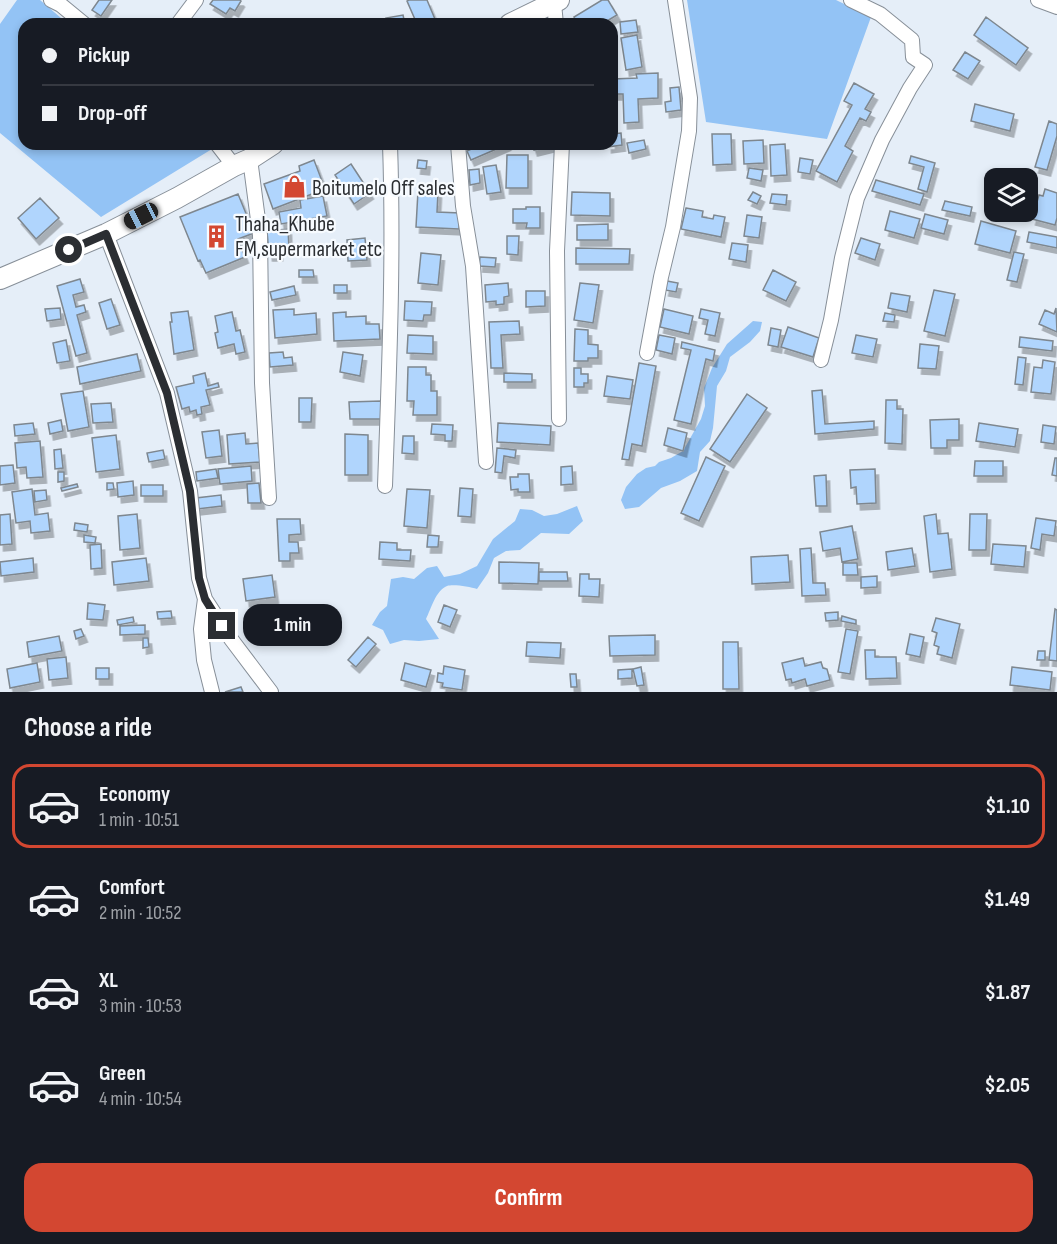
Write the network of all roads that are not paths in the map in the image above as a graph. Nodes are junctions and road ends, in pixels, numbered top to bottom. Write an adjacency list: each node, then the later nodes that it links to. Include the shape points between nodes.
1 (51, 0): 8 (street)
2 (196, 0): 9 (street)
3 (675, 0): 20 (street, via 690,98 689,131)
4 (851, 0): 21 (street, via 880,14 912,40 913,57 925,65 882,140 857,198)
5 (1038, 0): 7 (street)
6 (556, 2): 10 (main road); 11 (street)
7 (1057, 7)
8 (77, 18)
9 (182, 18)
10 (523, 18)
11 (556, 18)
12 (225, 150): 17 (street)
13 (263, 150): 17 (main road)
14 (390, 150): 24 (street, via 392,294)
15 (458, 150): 23 (street, via 472,266)
16 (562, 150): 22 (street, via 557,251)
17 (242, 163): 18 (main road); 25 (street, via 260,235 262,383)
18 (106, 234): 19 (main road); 26 (street, via 167,393 190,491 199,578)
19 (0, 279)
20 (647, 352)
21 (821, 360)
22 (559, 419)
23 (486, 462)
24 (386, 486)
25 (269, 498)
26 (205, 599): 27 (street, via 201,629); 28 (street)
27 (212, 692)
28 (271, 692)

